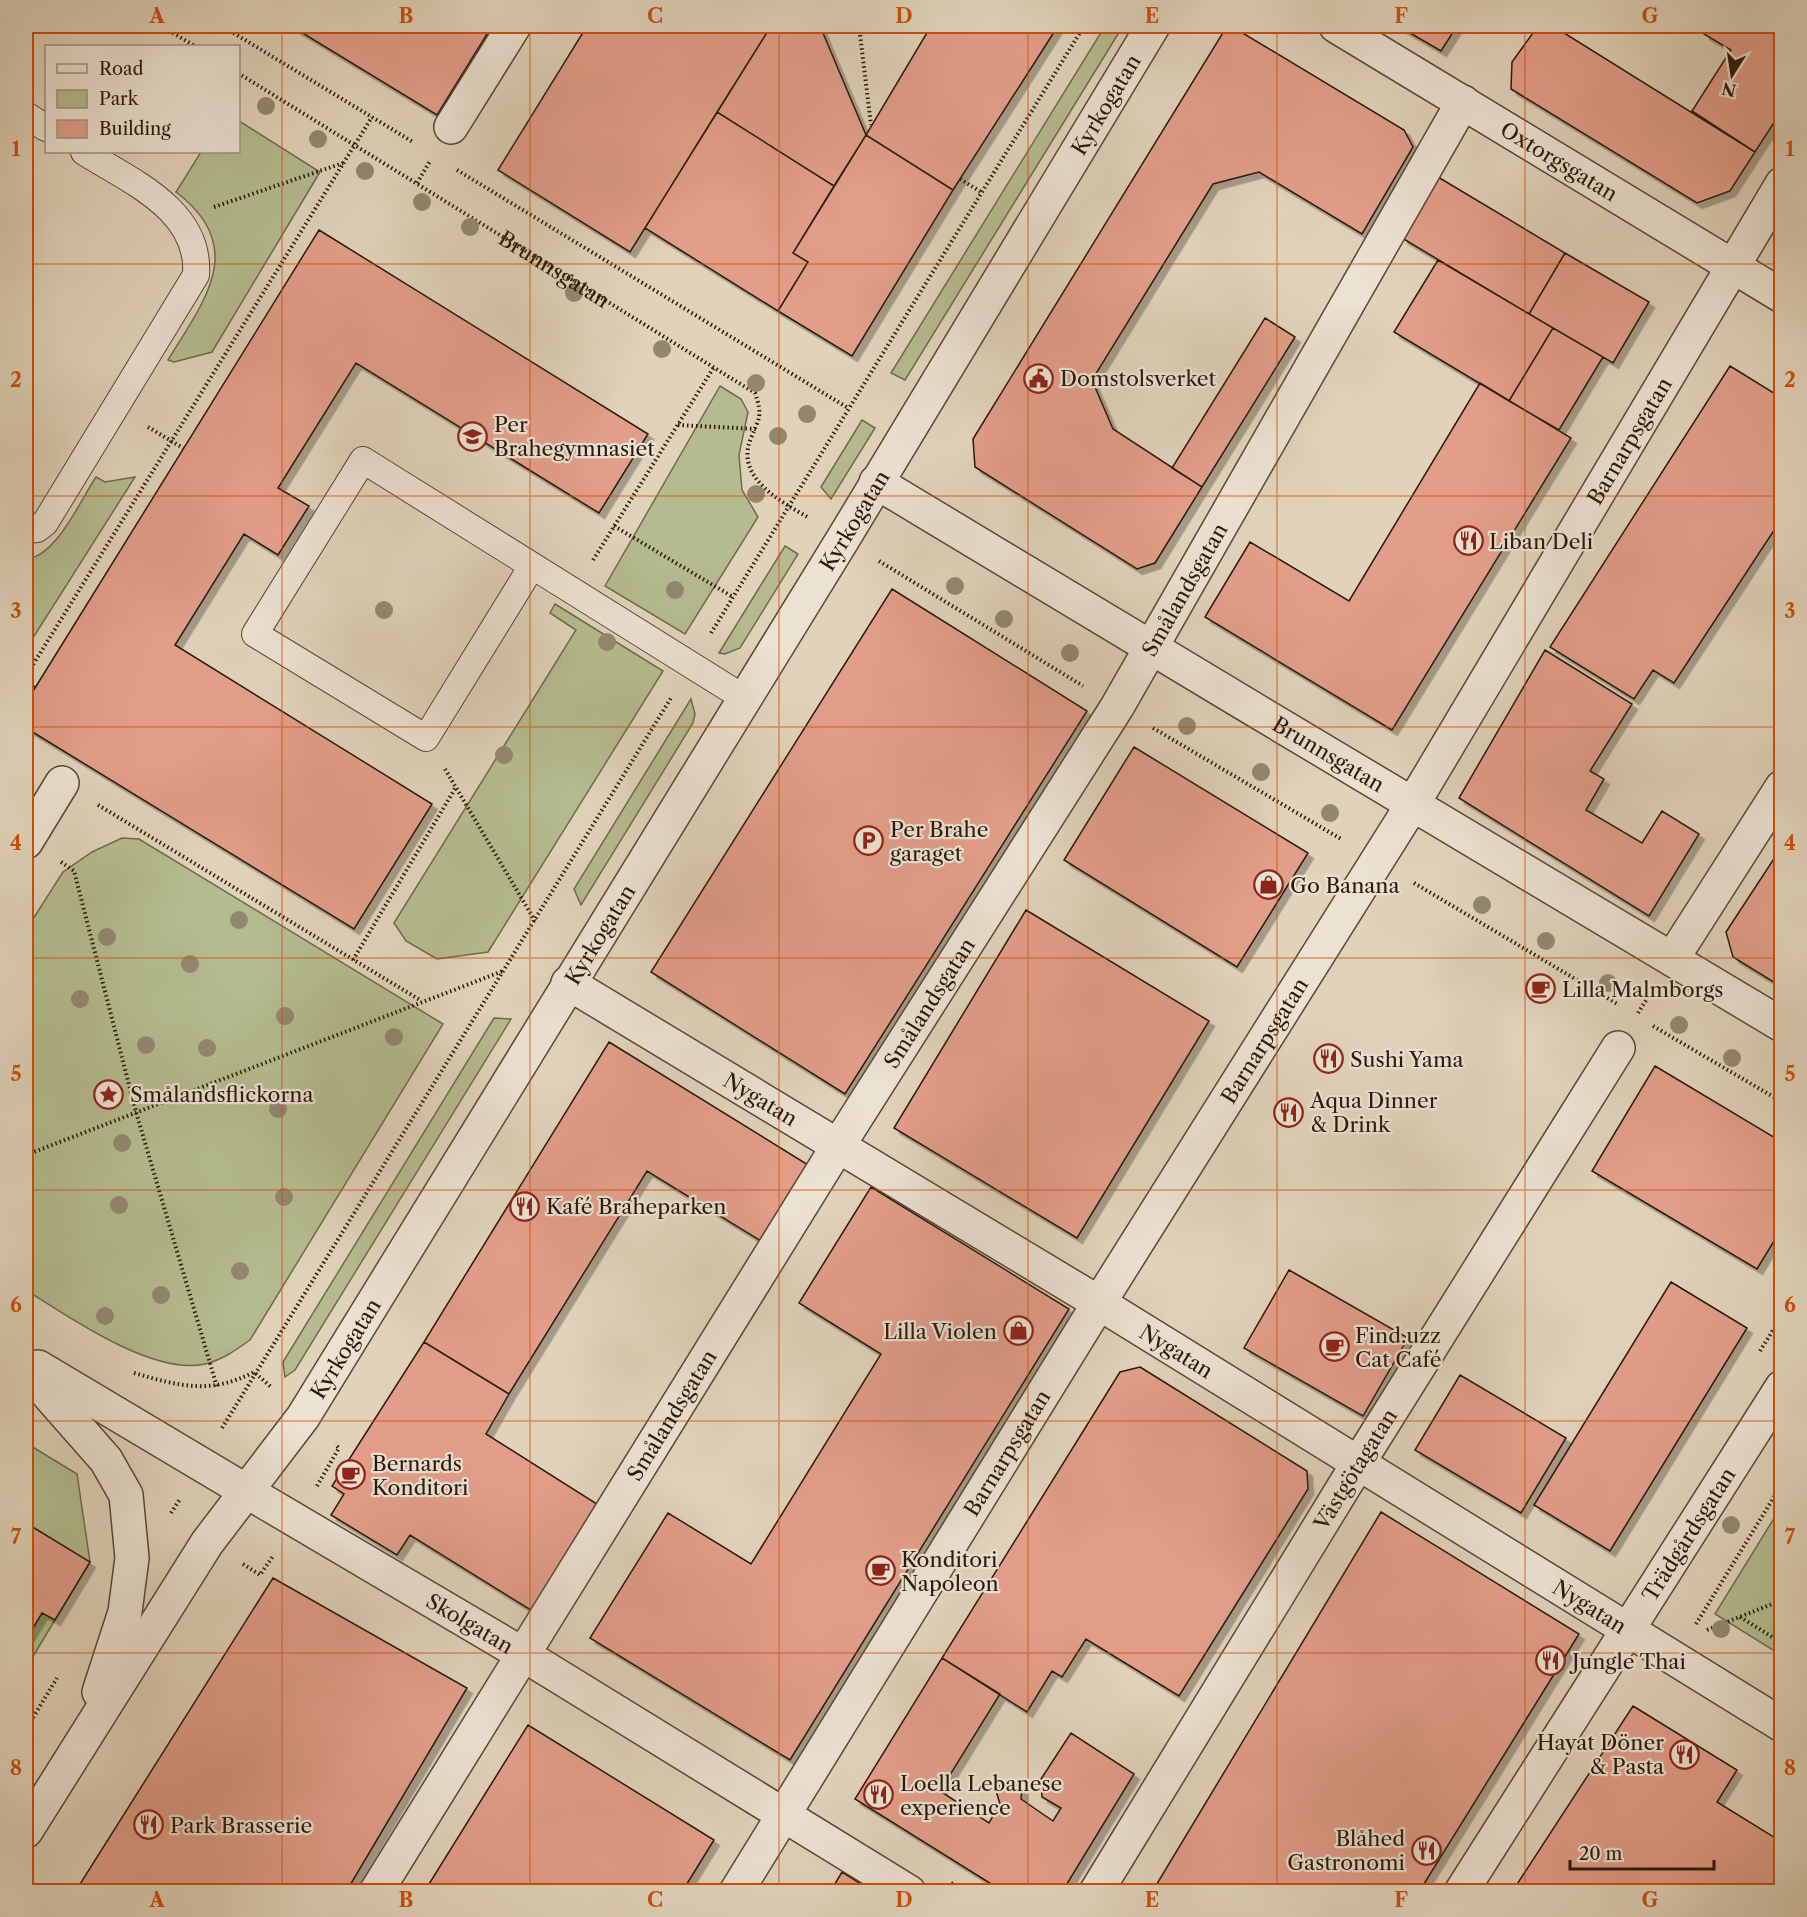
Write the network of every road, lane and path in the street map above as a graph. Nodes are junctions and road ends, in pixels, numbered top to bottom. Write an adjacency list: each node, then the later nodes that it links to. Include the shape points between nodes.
1 (161, 26): 8 (path)
2 (222, 26): 12 (path)
3 (514, 26): 15 (street)
4 (859, 26): 13 (path)
5 (1084, 26): 23 (path)
6 (1153, 26): 31 (street, Kyrkogatan)
7 (1336, 26): 10 (street, Oxtorgsgatan)
8 (193, 45)
9 (240, 74): 17 (path, Brunnsgatan)
10 (1463, 102): 25 (street, Oxtorgsgatan); 39 (street, Smålandsgatan)
11 (26, 115): 14 (lane)
12 (372, 117): 16 (path); 17 (path)
13 (871, 125)
14 (45, 127)
15 (451, 127)
16 (416, 144)
17 (355, 145): 19 (path); 27 (path, Brunnsgatan)
18 (86, 153): 24 (lane, via 164,202)
19 (344, 163): 24 (path); 41 (path)
20 (454, 167): 28 (path)
21 (960, 179): 23 (path)
22 (1782, 184): 25 (street, Barnarpsgatan)
23 (981, 192): 28 (path)
24 (180, 221): 34 (lane, via 197,260 191,287 45,523 38,529)
25 (1731, 265): 26 (street, Oxtorgsgatan); 50 (street, Barnarpsgatan)
26 (1782, 296)
27 (714, 367): 29 (path); 30 (path, Brunnsgatan, via 755,393 760,417)
28 (848, 408): 32 (path)
29 (677, 425): 30 (path); 33 (path)
30 (756, 429): 32 (path, Brunnsgatan, via 748,449 752,474 770,495)
31 (876, 482): 35 (street, Kyrkogatan); 39 (street, Brunnsgatan)
32 (789, 507): 35 (path, Brunnsgatan); 38 (path)
33 (614, 526): 37 (path); 38 (path)
34 (26, 530)
35 (843, 539): 44 (street, Kyrkogatan); 45 (path, Brunnsgatan)
36 (532, 566): 37 (lane); 46 (lane); 46 (lane, via 363,460 255,634)
37 (573, 591): 40 (lane)
38 (733, 597): 40 (path)
39 (1148, 649): 45 (street, Smålandsgatan); 50 (street, Brunnsgatan)
40 (692, 664): 44 (lane); 53 (path)
41 (26, 676)
42 (26, 682): 43 (path)
43 (35, 688)
44 (744, 698): 57 (street, Kyrkogatan)
45 (1117, 707): 52 (path, Brunnsgatan); 64 (street, Smålandsgatan)
46 (426, 738): 48 (path)
47 (62, 783): 51 (street); 55 (path)
48 (456, 787): 53 (path); 55 (path)
49 (1782, 787): 54 (street)
50 (1414, 802): 52 (street, Barnarpsgatan); 54 (street, Brunnsgatan)
51 (26, 841): 63 (path, via 74,871)
52 (1376, 860): 59 (path, Brunnsgatan); 66 (street, Barnarpsgatan)
53 (535, 921): 56 (path)
54 (1672, 958): 59 (path); 60 (street, Brunnsgatan)
55 (354, 960): 58 (path)
56 (505, 970): 58 (path); 70 (path)
57 (568, 983): 64 (street, Nygatan); 76 (street, Kyrkogatan, via 303,1417)
58 (420, 1001): 63 (path)
59 (1637, 1016): 62 (path, Brunnsgatan)
60 (1782, 1025)
61 (1618, 1048): 73 (street, Västgötagatan)
62 (1782, 1102)
63 (136, 1112): 65 (path); 71 (path)
64 (838, 1146): 66 (street, Nygatan); 83 (street, Smålandsgatan)
65 (26, 1155)
66 (1099, 1303): 73 (street, Nygatan); 88 (street, Barnarpsgatan)
67 (26, 1359): 74 (street, Skolgatan)
68 (26, 1369): 77 (street, via 106,1460 126,1495)
69 (129, 1371): 71 (path, via 194,1388)
70 (254, 1372): 71 (path); 74 (path)
71 (217, 1387)
72 (1782, 1387): 80 (street, Trädgårdsgatan)
73 (1359, 1462): 80 (street, Nygatan); 93 (street, Västgötagatan)
74 (201, 1464): 76 (street, Skolgatan); 77 (path, via 169,1517)
75 (1782, 1484): 81 (path)
76 (246, 1491): 83 (street, Skolgatan); 87 (street, Kyrkogatan, via 207,1543)
77 (130, 1521): 87 (street, via 132,1558 125,1612)
78 (1782, 1600): 79 (path)
79 (1739, 1617): 81 (path); 82 (path)
80 (1629, 1629): 81 (street, Nygatan); 94 (street, Trädgårdsgatan)
81 (1674, 1643): 85 (street, Nygatan)
82 (1782, 1643)
83 (524, 1655): 88 (street, Skolgatan); 90 (street, Smålandsgatan)
84 (61, 1672): 86 (path)
85 (1782, 1725)
86 (26, 1729)
87 (84, 1739): 89 (street, Kyrkogatan)
88 (782, 1816): 91 (street, Barnarpsgatan); 92 (street, Skolgatan)
89 (26, 1831)
90 (376, 1892)
91 (736, 1892)
92 (909, 1892)
93 (1096, 1892)
94 (1461, 1892)

